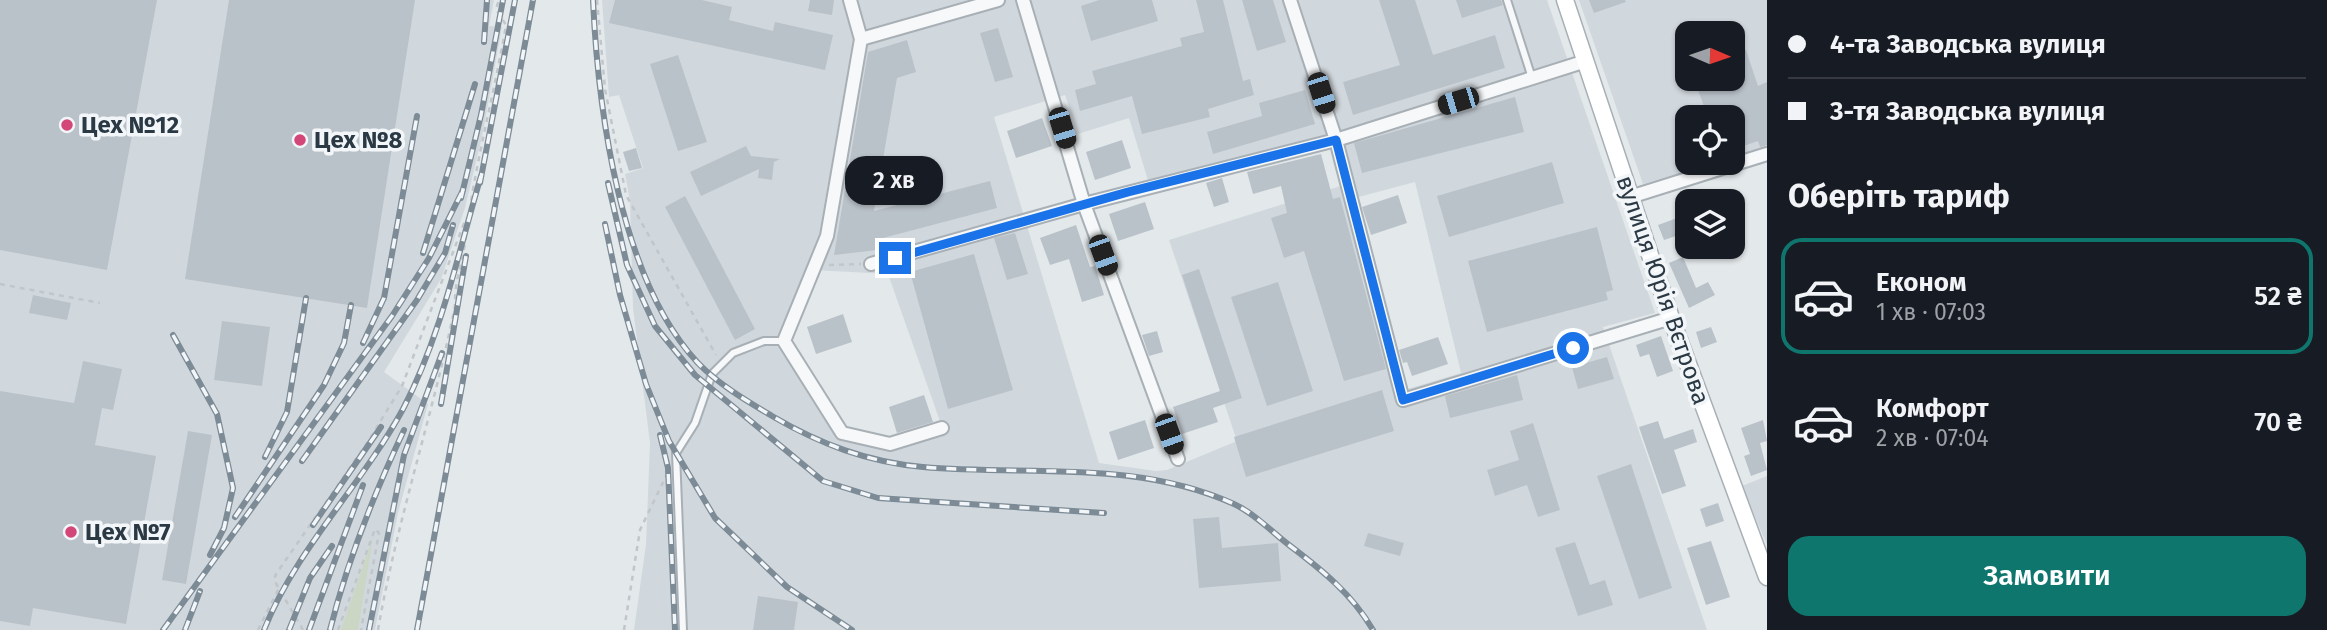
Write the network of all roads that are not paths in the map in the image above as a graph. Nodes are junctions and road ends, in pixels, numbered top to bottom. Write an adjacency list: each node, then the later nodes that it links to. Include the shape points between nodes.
1 (850, 0): 7 (street)
2 (998, 0): 7 (street)
3 (1023, 0): 13 (street)
4 (1290, 0): 10 (street)
5 (1507, 0): 9 (lane)
6 (1565, 0): 8 (street, вулиця Юрія Вєтрова)
7 (860, 39): 16 (street, via 827,236)
8 (1586, 61): 9 (street); 12 (street, вулиця Юрія Вєтрова)
9 (1532, 78): 10 (street)
10 (1336, 140): 13 (street); 15 (street, via 1403,400)
11 (1767, 155): 12 (street)
12 (1630, 197): 15 (street, вулиця Юрія Вєтрова)
13 (1084, 204): 14 (street); 18 (street)
14 (871, 264)
15 (1671, 318): 19 (street, вулиця Юрія Вєтрова)
16 (784, 341): 17 (street, via 842,433 890,444); 20 (lane, via 746,347 712,374 695,423 676,453)
17 (942, 428)
18 (1178, 459)
19 (1767, 577)
20 (683, 630)

